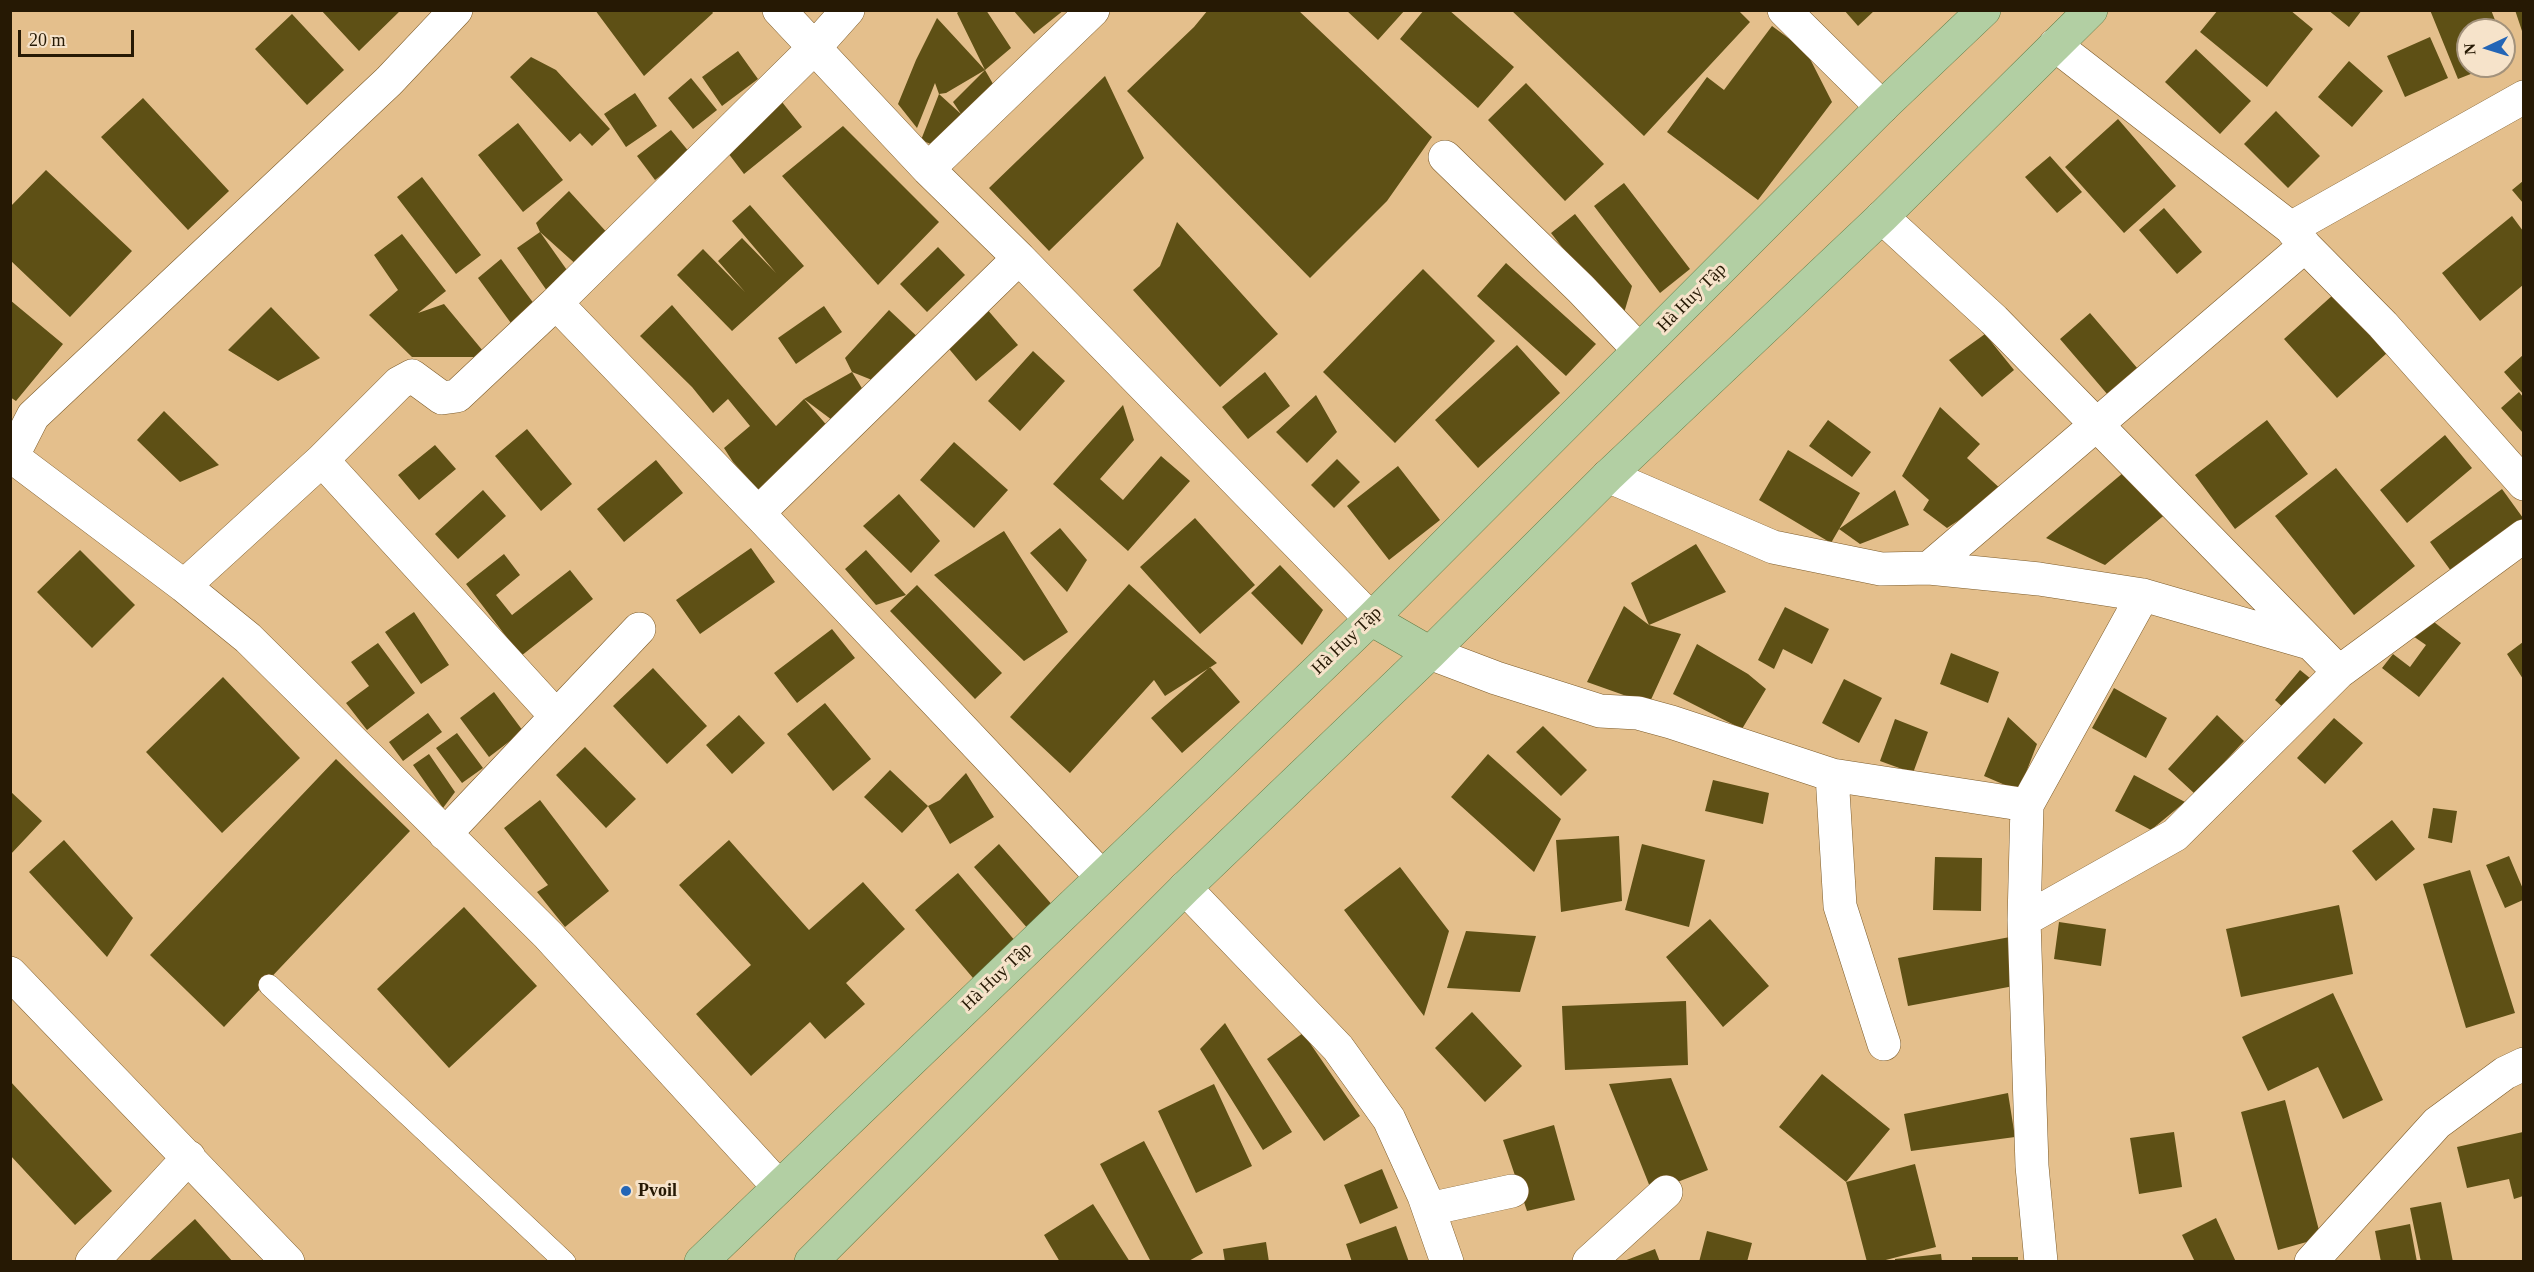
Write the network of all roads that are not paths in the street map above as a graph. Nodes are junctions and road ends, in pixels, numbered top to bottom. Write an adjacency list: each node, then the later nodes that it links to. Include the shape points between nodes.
1 (456, 10): 20 (street, via 389,81 33,416)
2 (779, 10): 9 (street)
3 (848, 10): 9 (street)
4 (1093, 10): 13 (street)
5 (1784, 10): 11 (street)
6 (1984, 10): 11 (main road, Hà Huy Tập)
7 (2091, 10): 8 (main road)
8 (2055, 45): 14 (main road); 15 (street)
9 (814, 47): 13 (street); 17 (street)
10 (2523, 97): 15 (street)
11 (1882, 107): 18 (main road, Hà Huy Tập)
12 (1444, 156): 18 (street)
13 (928, 169): 16 (street)
14 (1882, 217): 19 (street, via 1994,320); 22 (main road)
15 (2298, 237): 19 (street); 23 (street)
16 (1019, 258): 24 (street); 29 (street)
17 (556, 303): 21 (street, via 457,396 442,398 412,376 399,382); 24 (street)
18 (1639, 350): 29 (main road, Hà Huy Tập)
19 (2097, 425): 26 (street); 31 (street)
20 (11, 458): 27 (street)
21 (322, 460): 27 (street); 34 (street)
22 (1608, 476): 26 (street, via 1773,547 1881,569); 32 (main road)
23 (2523, 484)
24 (758, 513): 38 (street)
25 (2523, 536): 33 (street)
26 (1929, 568): 28 (street)
27 (184, 586): 37 (street, via 248,638)
28 (2143, 595): 31 (street); 36 (street)
29 (1371, 618): 32 (main road); 38 (main road, Hà Huy Tập)
30 (639, 629): 34 (street)
31 (2309, 643): 33 (street)
32 (1430, 653): 35 (street, via 1600,711 1638,713 1671,722); 39 (main road)
33 (2339, 672): 40 (street, via 2175,835)
34 (556, 716): 37 (street)
35 (1832, 775): 36 (street); 43 (street, via 1840,906)
36 (2027, 805): 40 (street)
37 (445, 834): 46 (street, via 548,935)
38 (1101, 876): 46 (main road, Hà Huy Tập)
39 (1185, 888): 49 (street, via 1338,1048 1389,1119); 54 (main road)
40 (2024, 920): 57 (street, via 2032,1166)
41 (10, 973): 45 (street)
42 (269, 985): 52 (lane)
43 (1884, 1044)
44 (2523, 1064): 58 (street, via 2437,1123)
45 (189, 1157): 50 (street); 51 (street)
46 (778, 1186): 53 (main road, Hà Huy Tập)
47 (1512, 1191): 49 (street)
48 (1666, 1192): 56 (street)
49 (1429, 1209): 55 (street)
50 (92, 1262)
51 (288, 1262)
52 (565, 1262)
53 (701, 1262)
54 (811, 1262)
55 (1448, 1262)
56 (1589, 1262)
57 (2041, 1262)
58 (2311, 1262)

